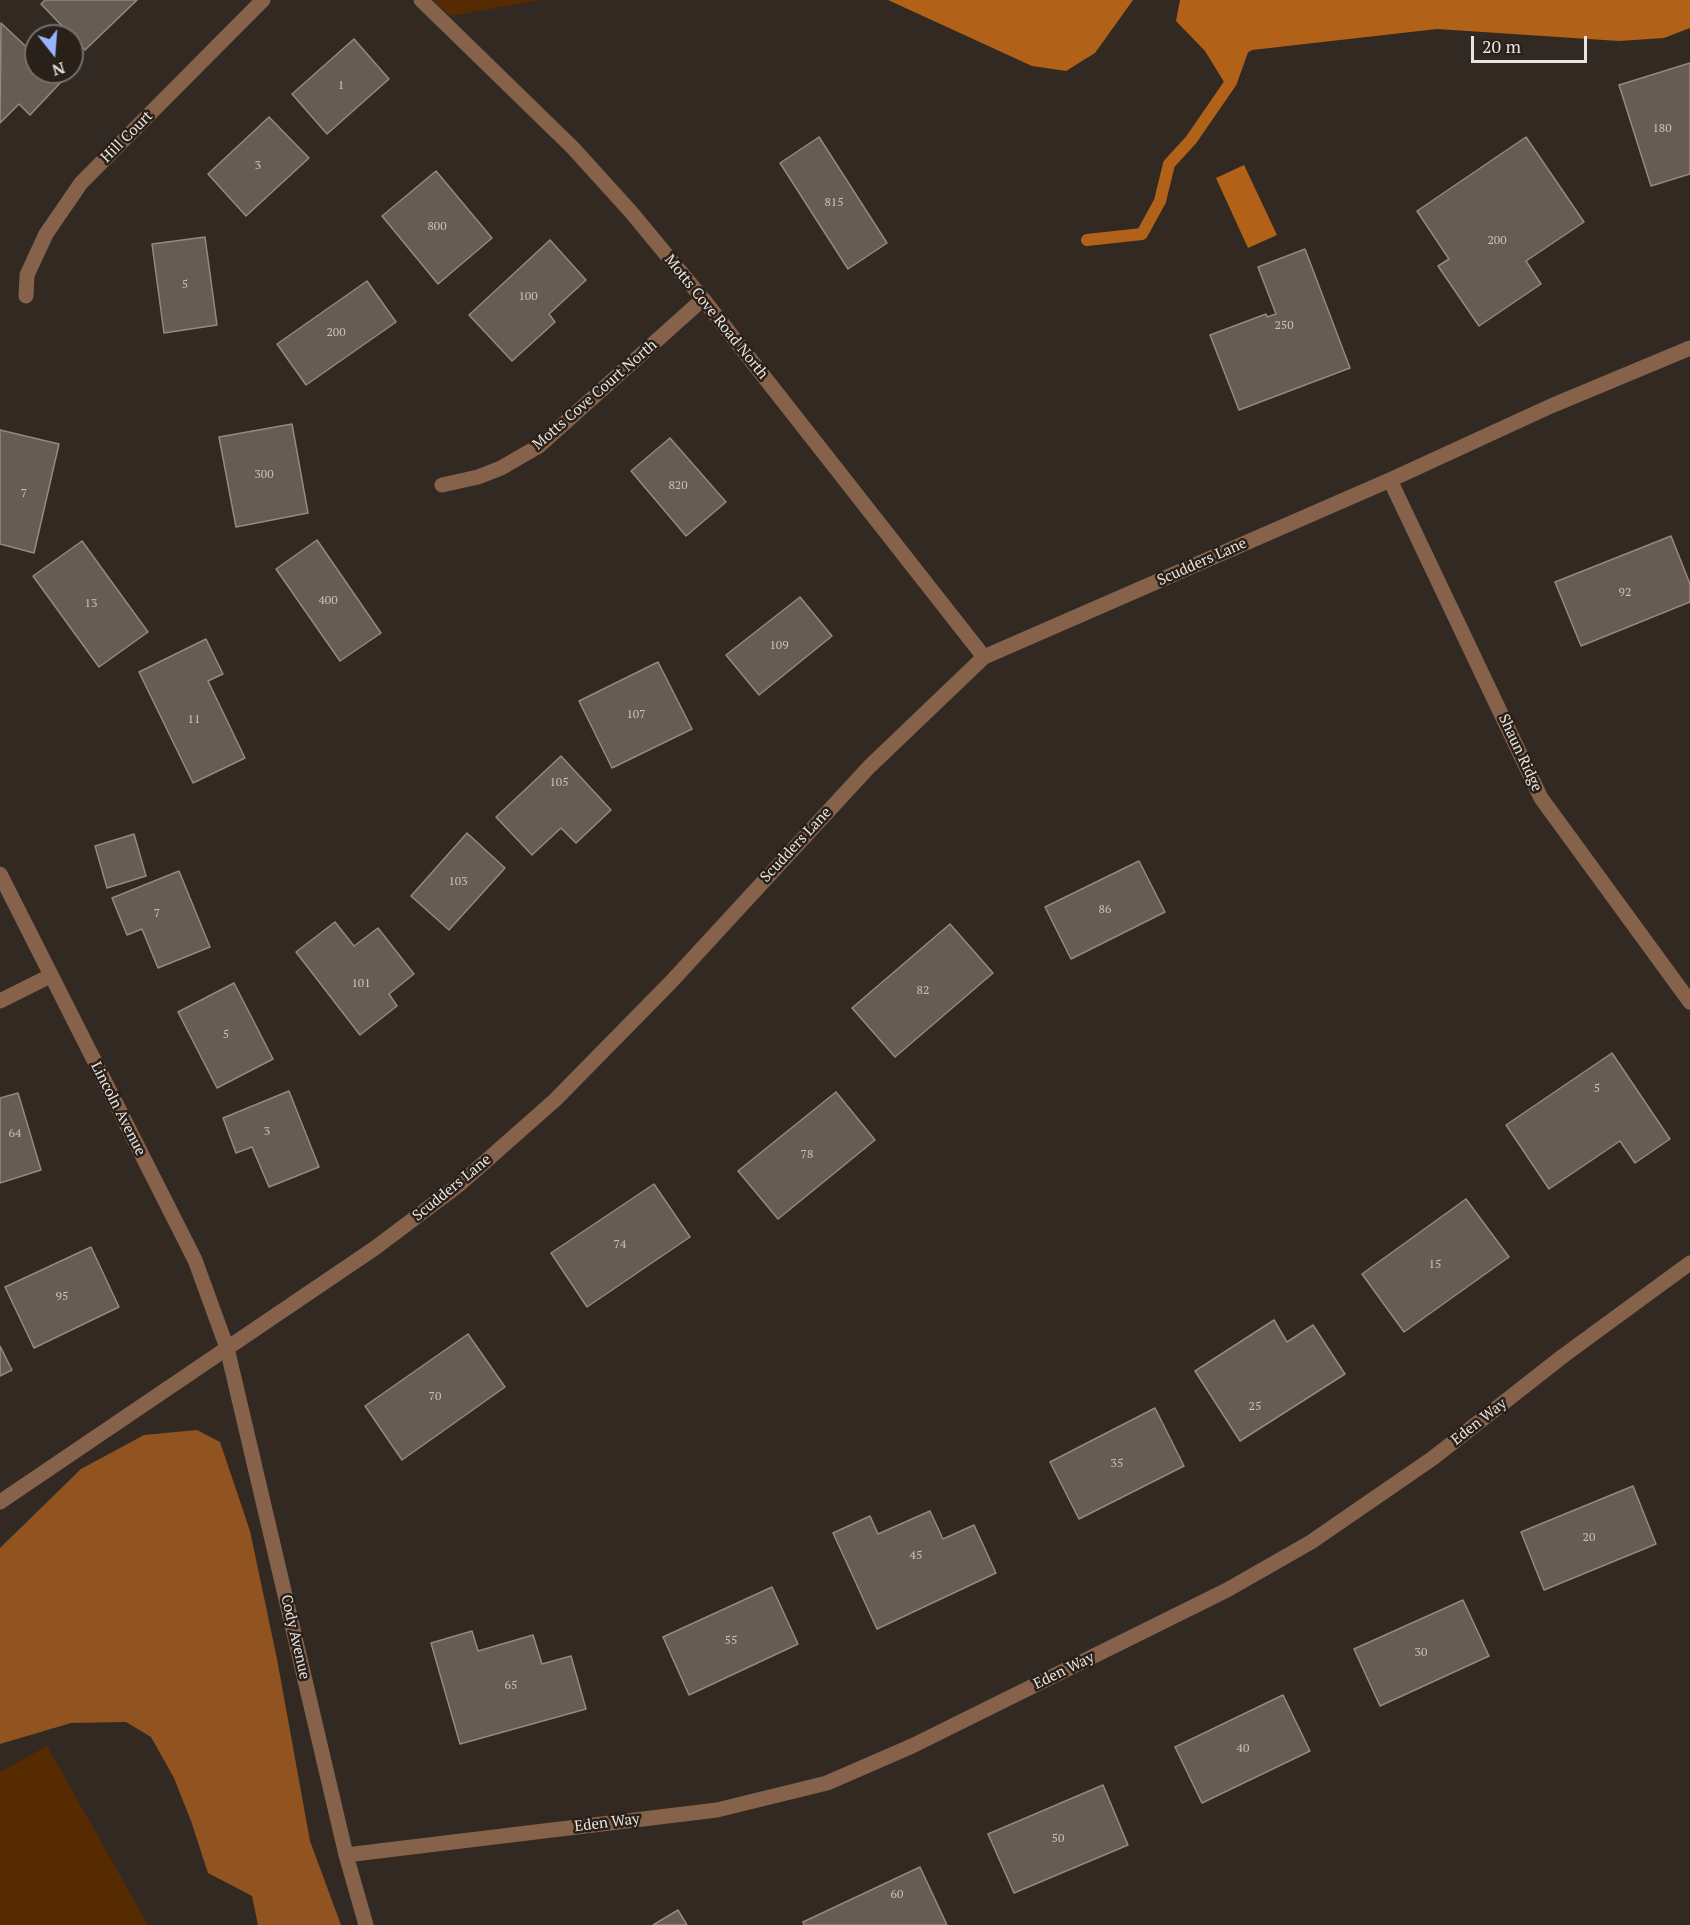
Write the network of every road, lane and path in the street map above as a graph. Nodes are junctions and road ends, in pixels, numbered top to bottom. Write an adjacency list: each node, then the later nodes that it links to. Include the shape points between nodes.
1 (263, 0): 3 (street, Hill Court, via 81,183 46,234 27,275)
2 (420, 0): 4 (street, Motts Cove Road North, via 573,148)
3 (26, 296)
4 (703, 299): 7 (street, Motts Cove Court North, via 539,446 501,468); 8 (street, Motts Cove Road North)
5 (1690, 348): 6 (street, Scudders Lane)
6 (1390, 480): 8 (street, Scudders Lane); 12 (street, Shaun Ridge, via 1542,798)
7 (442, 485)
8 (984, 657): 14 (street, Scudders Lane, via 869,767 670,983 555,1100 451,1191 375,1248)
9 (0, 874): 10 (street, Lincoln Avenue)
10 (50, 976): 11 (street); 14 (street, Lincoln Avenue, via 195,1260)
11 (0, 1001)
12 (1690, 1002)
13 (1690, 1263): 16 (street, Eden Way, via 1433,1458 1311,1542 1227,1590 827,1783 717,1810)
14 (227, 1348): 15 (street, Scudders Lane); 16 (street, Cody Avenue)
15 (0, 1502)
16 (346, 1855): 17 (street, Cody Avenue)
17 (366, 1925)

